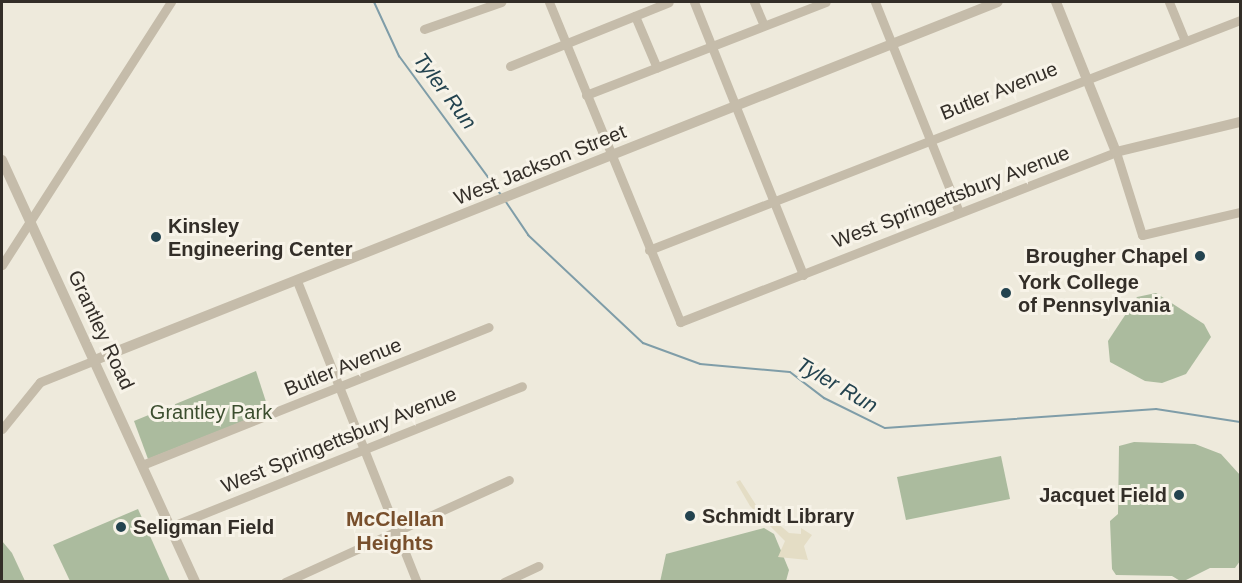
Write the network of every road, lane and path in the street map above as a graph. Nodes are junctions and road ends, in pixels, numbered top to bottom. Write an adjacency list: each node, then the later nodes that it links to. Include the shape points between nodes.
1 (171, 2): 34 (street)
2 (501, 2): 16 (street)
3 (549, 2): 18 (street)
4 (669, 2): 13 (street)
5 (694, 2): 20 (street)
6 (754, 2): 15 (street)
7 (826, 2): 12 (street)
8 (875, 2): 19 (street)
9 (998, 2): 19 (street, West Jackson Street)
10 (1056, 2): 23 (street)
11 (1169, 2): 17 (street)
12 (812, 4): 15 (street)
13 (635, 16): 18 (street); 22 (street)
14 (1240, 20): 17 (street, Butler Avenue)
15 (764, 25): 20 (street)
16 (424, 29)
17 (1185, 41): 23 (street, Butler Avenue)
18 (565, 43): 21 (street); 24 (street)
19 (892, 44): 25 (street, West Jackson Street); 27 (street)
20 (712, 46): 22 (street); 25 (street)
21 (510, 66)
22 (657, 68): 24 (street)
23 (1087, 79): 27 (street, Butler Avenue); 28 (street)
24 (585, 95): 29 (street)
25 (736, 106): 29 (street, West Jackson Street); 31 (street)
26 (1240, 122): 28 (street, West Springettsbury Avenue)
27 (929, 138): 31 (street, Butler Avenue); 32 (street)
28 (1116, 152): 32 (street, West Springettsbury Avenue); 33 (street, via 1142,235)
29 (611, 156): 35 (street); 38 (street, West Jackson Street)
30 (2, 160): 34 (street, Grantley Road)
31 (773, 201): 35 (street, Butler Avenue); 37 (street)
32 (959, 212): 37 (street, West Springettsbury Avenue)
33 (1240, 212)
34 (31, 224): 36 (street); 40 (street, Grantley Road)
35 (649, 250): 37 (street, West Springettsbury Avenue, via 680,322)
36 (2, 265)
37 (803, 275)
38 (297, 281): 40 (street, West Jackson Street); 42 (street)
39 (489, 327): 42 (street, Butler Avenue)
40 (95, 360): 43 (street, via 46,383); 45 (street, Grantley Road)
41 (522, 386): 44 (street, West Springettsbury Avenue)
42 (339, 388): 44 (street); 45 (street, Butler Avenue)
43 (2, 429)
44 (363, 449): 47 (street, West Springettsbury Avenue); 48 (street)
45 (142, 465): 47 (street, Grantley Road)
46 (509, 480): 48 (street)
47 (170, 526): 50 (street, Grantley Road)
48 (396, 531): 51 (street); 52 (street)
49 (538, 566): 53 (street)
50 (195, 582)
51 (285, 582)
52 (417, 582)
53 (504, 582)

